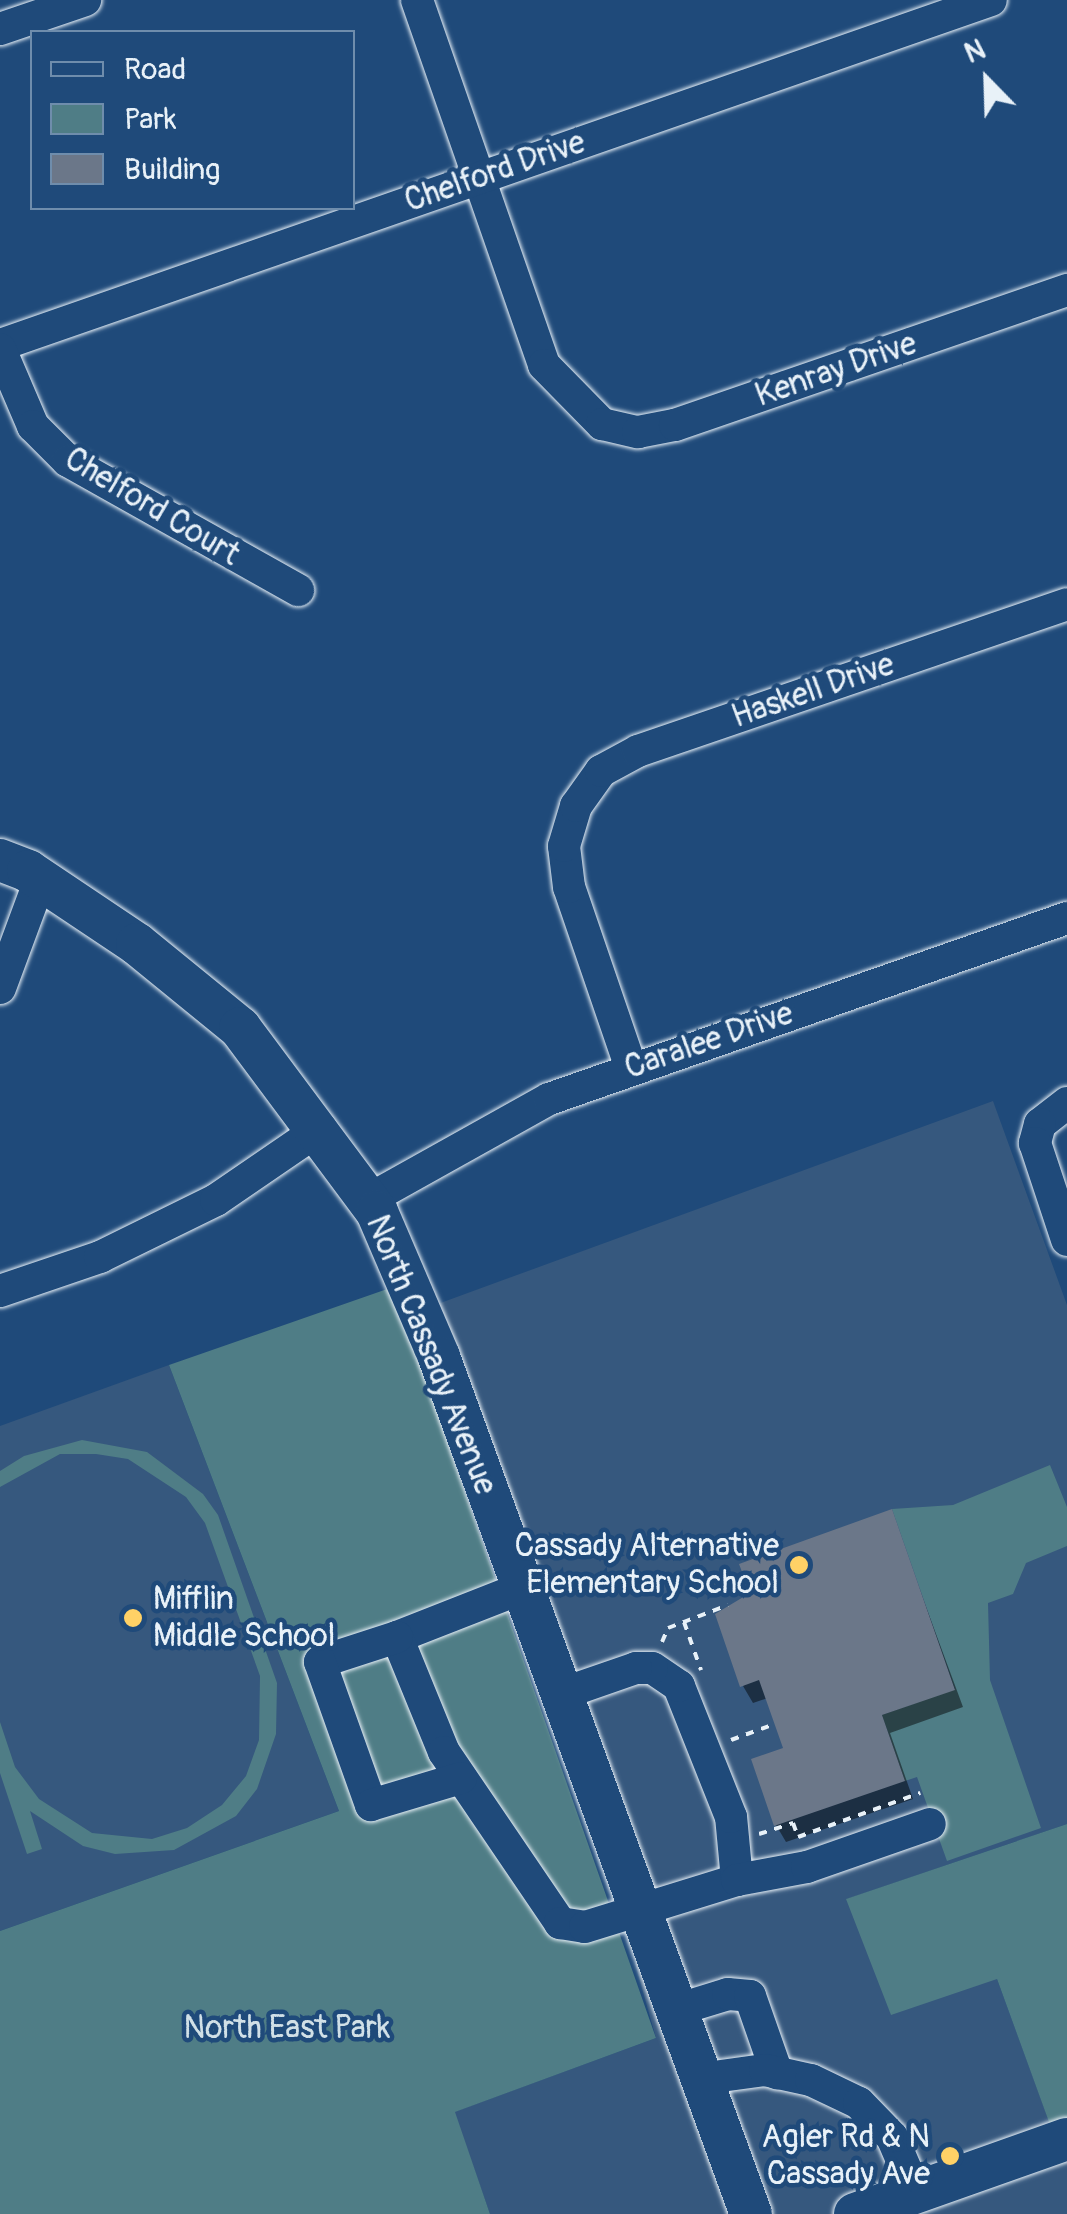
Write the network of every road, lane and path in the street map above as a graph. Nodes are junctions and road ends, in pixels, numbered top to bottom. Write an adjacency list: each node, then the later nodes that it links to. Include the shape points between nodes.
1 (85, 0): 4 (street)
2 (418, 0): 5 (street)
3 (991, 0): 5 (street, Chelford Drive)
4 (0, 29)
5 (479, 178): 6 (street, Kenray Drive, via 544,365 602,424 638,432); 7 (street, Chelford Drive)
6 (1067, 290)
7 (0, 347): 8 (street, Chelford Court, via 33,426 68,461)
8 (298, 590)
9 (1067, 604): 14 (street, Haskell Drive, via 638,751 601,772 576,806 564,846 569,887)
10 (0, 860): 11 (main road, North Cassady Avenue)
11 (40, 880): 13 (street); 16 (main road, North Cassady Avenue, via 136,944 240,1028)
12 (1067, 918): 14 (street, Caralee Drive)
13 (0, 988)
14 (630, 1068): 17 (street, Caralee Drive, via 549,1099)
15 (1067, 1103): 18 (street, via 1040,1124 1037,1162)
16 (321, 1128): 17 (main road, North Cassady Avenue); 19 (street, via 216,1200 100,1257)
17 (368, 1200): 20 (main road, North Cassady Avenue, via 440,1357)
18 (1067, 1240)
19 (0, 1291)
20 (522, 1588): 23 (street); 26 (main road, North Cassady Avenue)
21 (728, 1605): 22 (path)
22 (684, 1622): 24 (path, via 663,1633); 25 (path)
23 (397, 1637): 29 (street); 29 (street, via 320,1662 372,1806)
24 (661, 1647)
25 (705, 1681)
26 (561, 1694): 32 (street, via 636,1668 652,1668 679,1686 731,1817); 33 (main road, North Cassady Avenue)
27 (775, 1724): 28 (path, via 726,1742)
28 (721, 1726)
29 (461, 1778): 33 (street, via 560,1923 585,1927)
30 (924, 1809): 31 (path, via 798,1837 793,1823 759,1834); 32 (street, via 806,1866)
31 (753, 1816)
32 (736, 1880): 33 (street)
33 (641, 1913): 34 (main road, North Cassady Avenue)
34 (676, 2010): 35 (street, via 728,1994 750,1996); 36 (main road, North Cassady Avenue)
35 (778, 2073): 36 (street); 38 (street, via 860,2103 892,2137)
36 (700, 2078): 39 (main road, North Cassady Avenue)
37 (1067, 2139): 38 (main road)
38 (916, 2193): 40 (main road)
39 (751, 2214)
40 (855, 2214)

